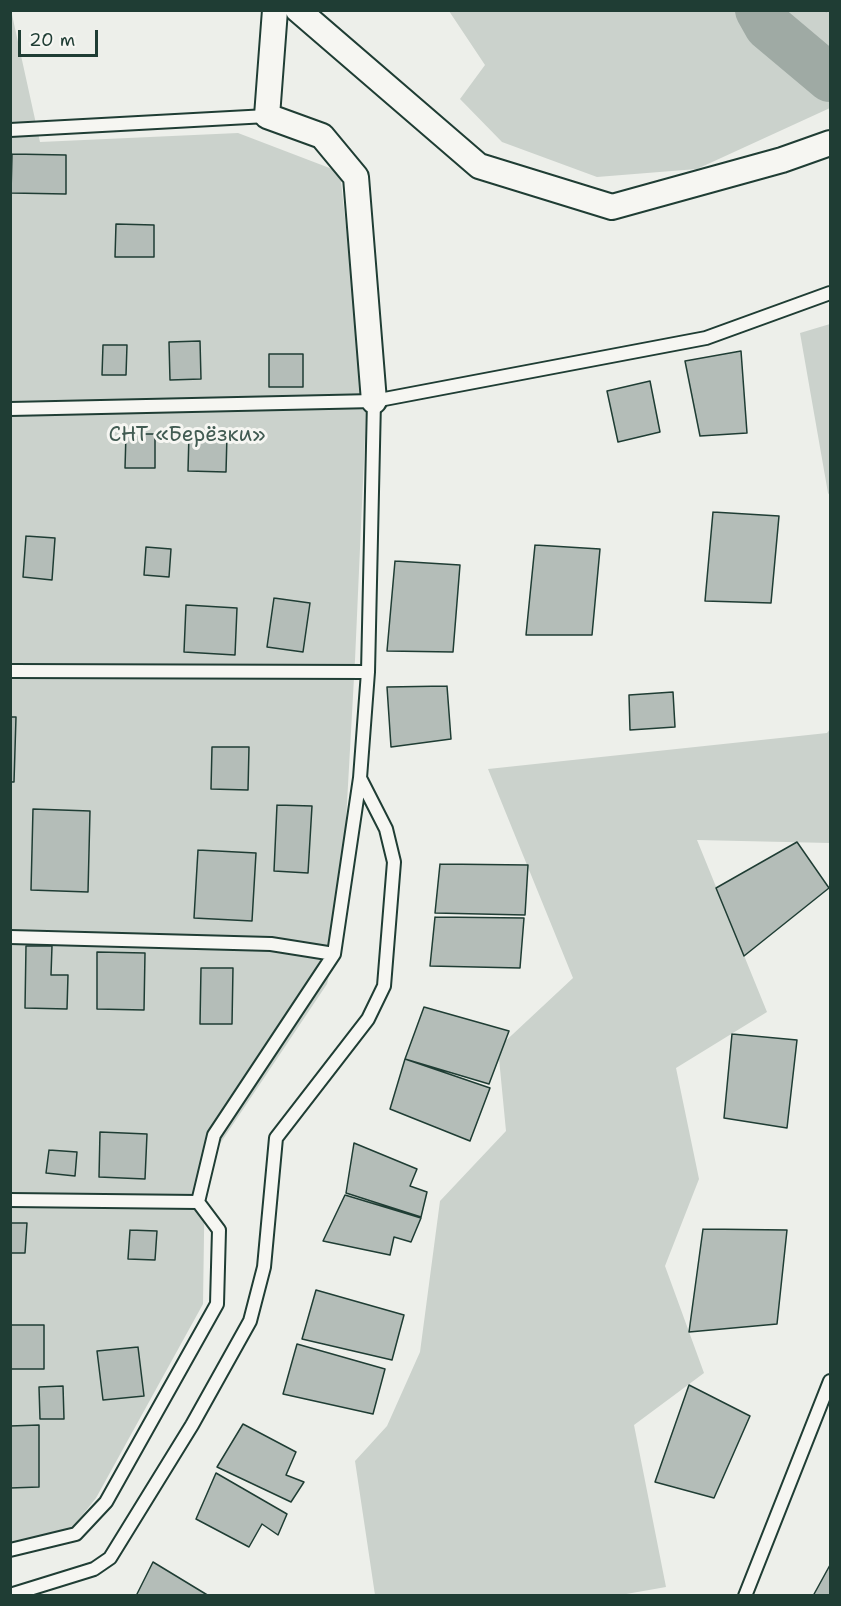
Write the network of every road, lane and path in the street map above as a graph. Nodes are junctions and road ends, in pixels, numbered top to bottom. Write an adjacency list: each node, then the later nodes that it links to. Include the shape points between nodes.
1 (275, 10): 5 (street)
2 (298, 10): 7 (street, via 479,166 612,207)
3 (826, 10): 4 (path)
4 (831, 15)
5 (267, 116): 6 (lane); 9 (street, via 322,136 356,177)
6 (10, 130)
7 (831, 143)
8 (831, 293): 9 (lane, via 706,338)
9 (374, 401): 10 (lane); 12 (lane)
10 (10, 409)
11 (10, 671): 12 (lane)
12 (368, 672): 13 (lane)
13 (360, 778): 15 (lane); 20 (lane, via 386,829 394,862 384,986 368,1019 276,1138 264,1267 250,1321 110,1558 94,1569)
14 (10, 937): 15 (lane, via 271,944)
15 (334, 954): 17 (lane, via 214,1135)
16 (10, 1200): 17 (lane)
17 (198, 1202): 19 (lane, via 219,1230 217,1304 106,1502 76,1534)
18 (831, 1381): 21 (lane)
19 (10, 1550)
20 (10, 1595)
21 (745, 1596)

